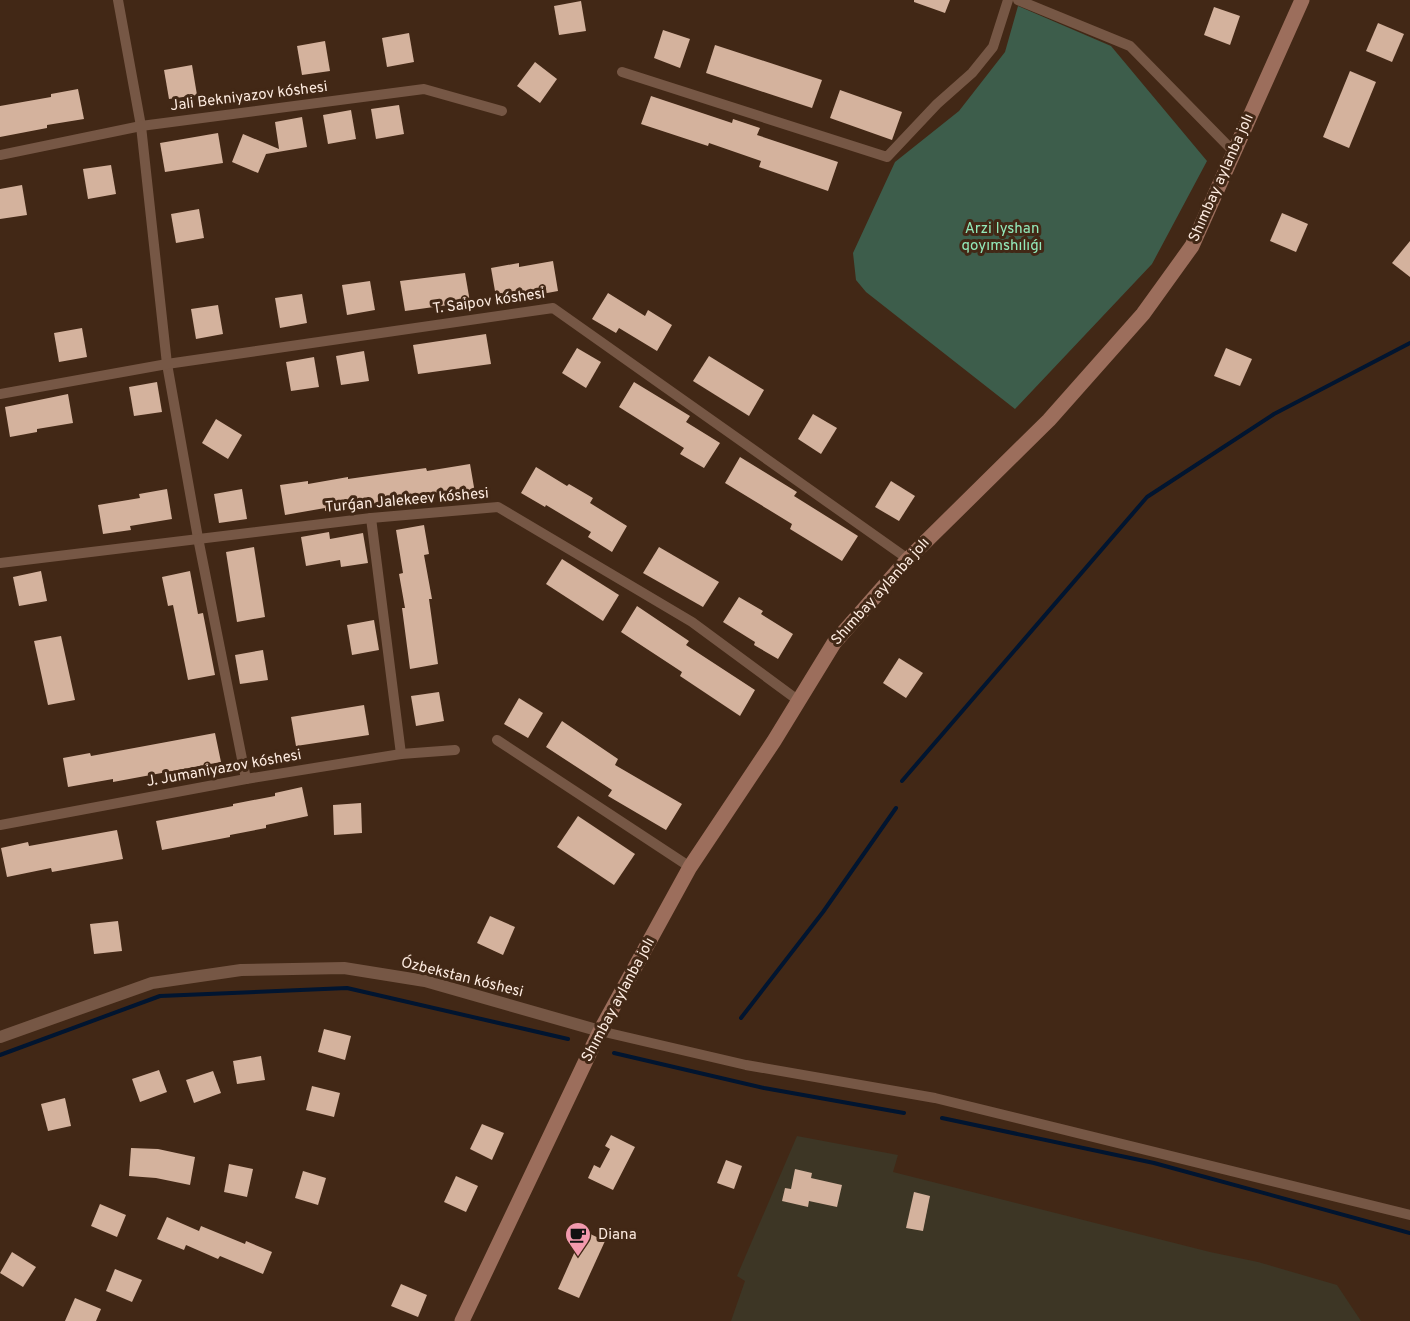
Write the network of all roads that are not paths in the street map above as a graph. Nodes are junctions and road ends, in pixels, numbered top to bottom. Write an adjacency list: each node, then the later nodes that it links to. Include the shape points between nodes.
1 (118, 0): 7 (street)
2 (1008, 0): 5 (street, via 993,47 887,157)
3 (1018, 0): 8 (street, via 1130,46)
4 (1302, 0): 8 (main road, Shımbay aylanba jolı)
5 (622, 72)
6 (502, 111): 7 (street, Jali Bekniyazov kóshesi, via 424,89)
7 (141, 126): 9 (street, Jali Bekniyazov kóshesi); 10 (street)
8 (1234, 152): 14 (main road, Shımbay aylanba jolı, via 1192,246 1143,314 1049,420)
9 (0, 155)
10 (167, 364): 11 (street, T. Saipov kóshesi); 13 (street); 14 (street, T. Saipov kóshesi, via 553,308)
11 (0, 394)
12 (371, 518): 13 (street, Turǵan Jalekeev kóshesi); 16 (street, Turǵan Jalekeev kóshesi, via 498,507 692,622); 19 (street)
13 (198, 538): 15 (street, Turǵan Jalekeev kóshesi); 20 (street)
14 (908, 559): 16 (main road, Shımbay aylanba jolı, via 834,643)
15 (0, 563)
16 (799, 701): 22 (main road, Shımbay aylanba jolı)
17 (498, 740): 22 (street)
18 (455, 750): 19 (street, J. Jumaniyazov kóshesi)
19 (400, 754): 20 (street, J. Jumaniyazov kóshesi)
20 (246, 779): 21 (street, J. Jumaniyazov kóshesi)
21 (0, 825)
22 (690, 867): 23 (main road, Shımbay aylanba jolı)
23 (600, 1031): 24 (street, Ózbekstan kóshesi, via 425,981 344,968 242,970 152,983); 25 (street, via 747,1065 935,1098); 26 (main road, Shımbay aylanba jolı)
24 (0, 1037)
25 (1410, 1215)
26 (462, 1321)

